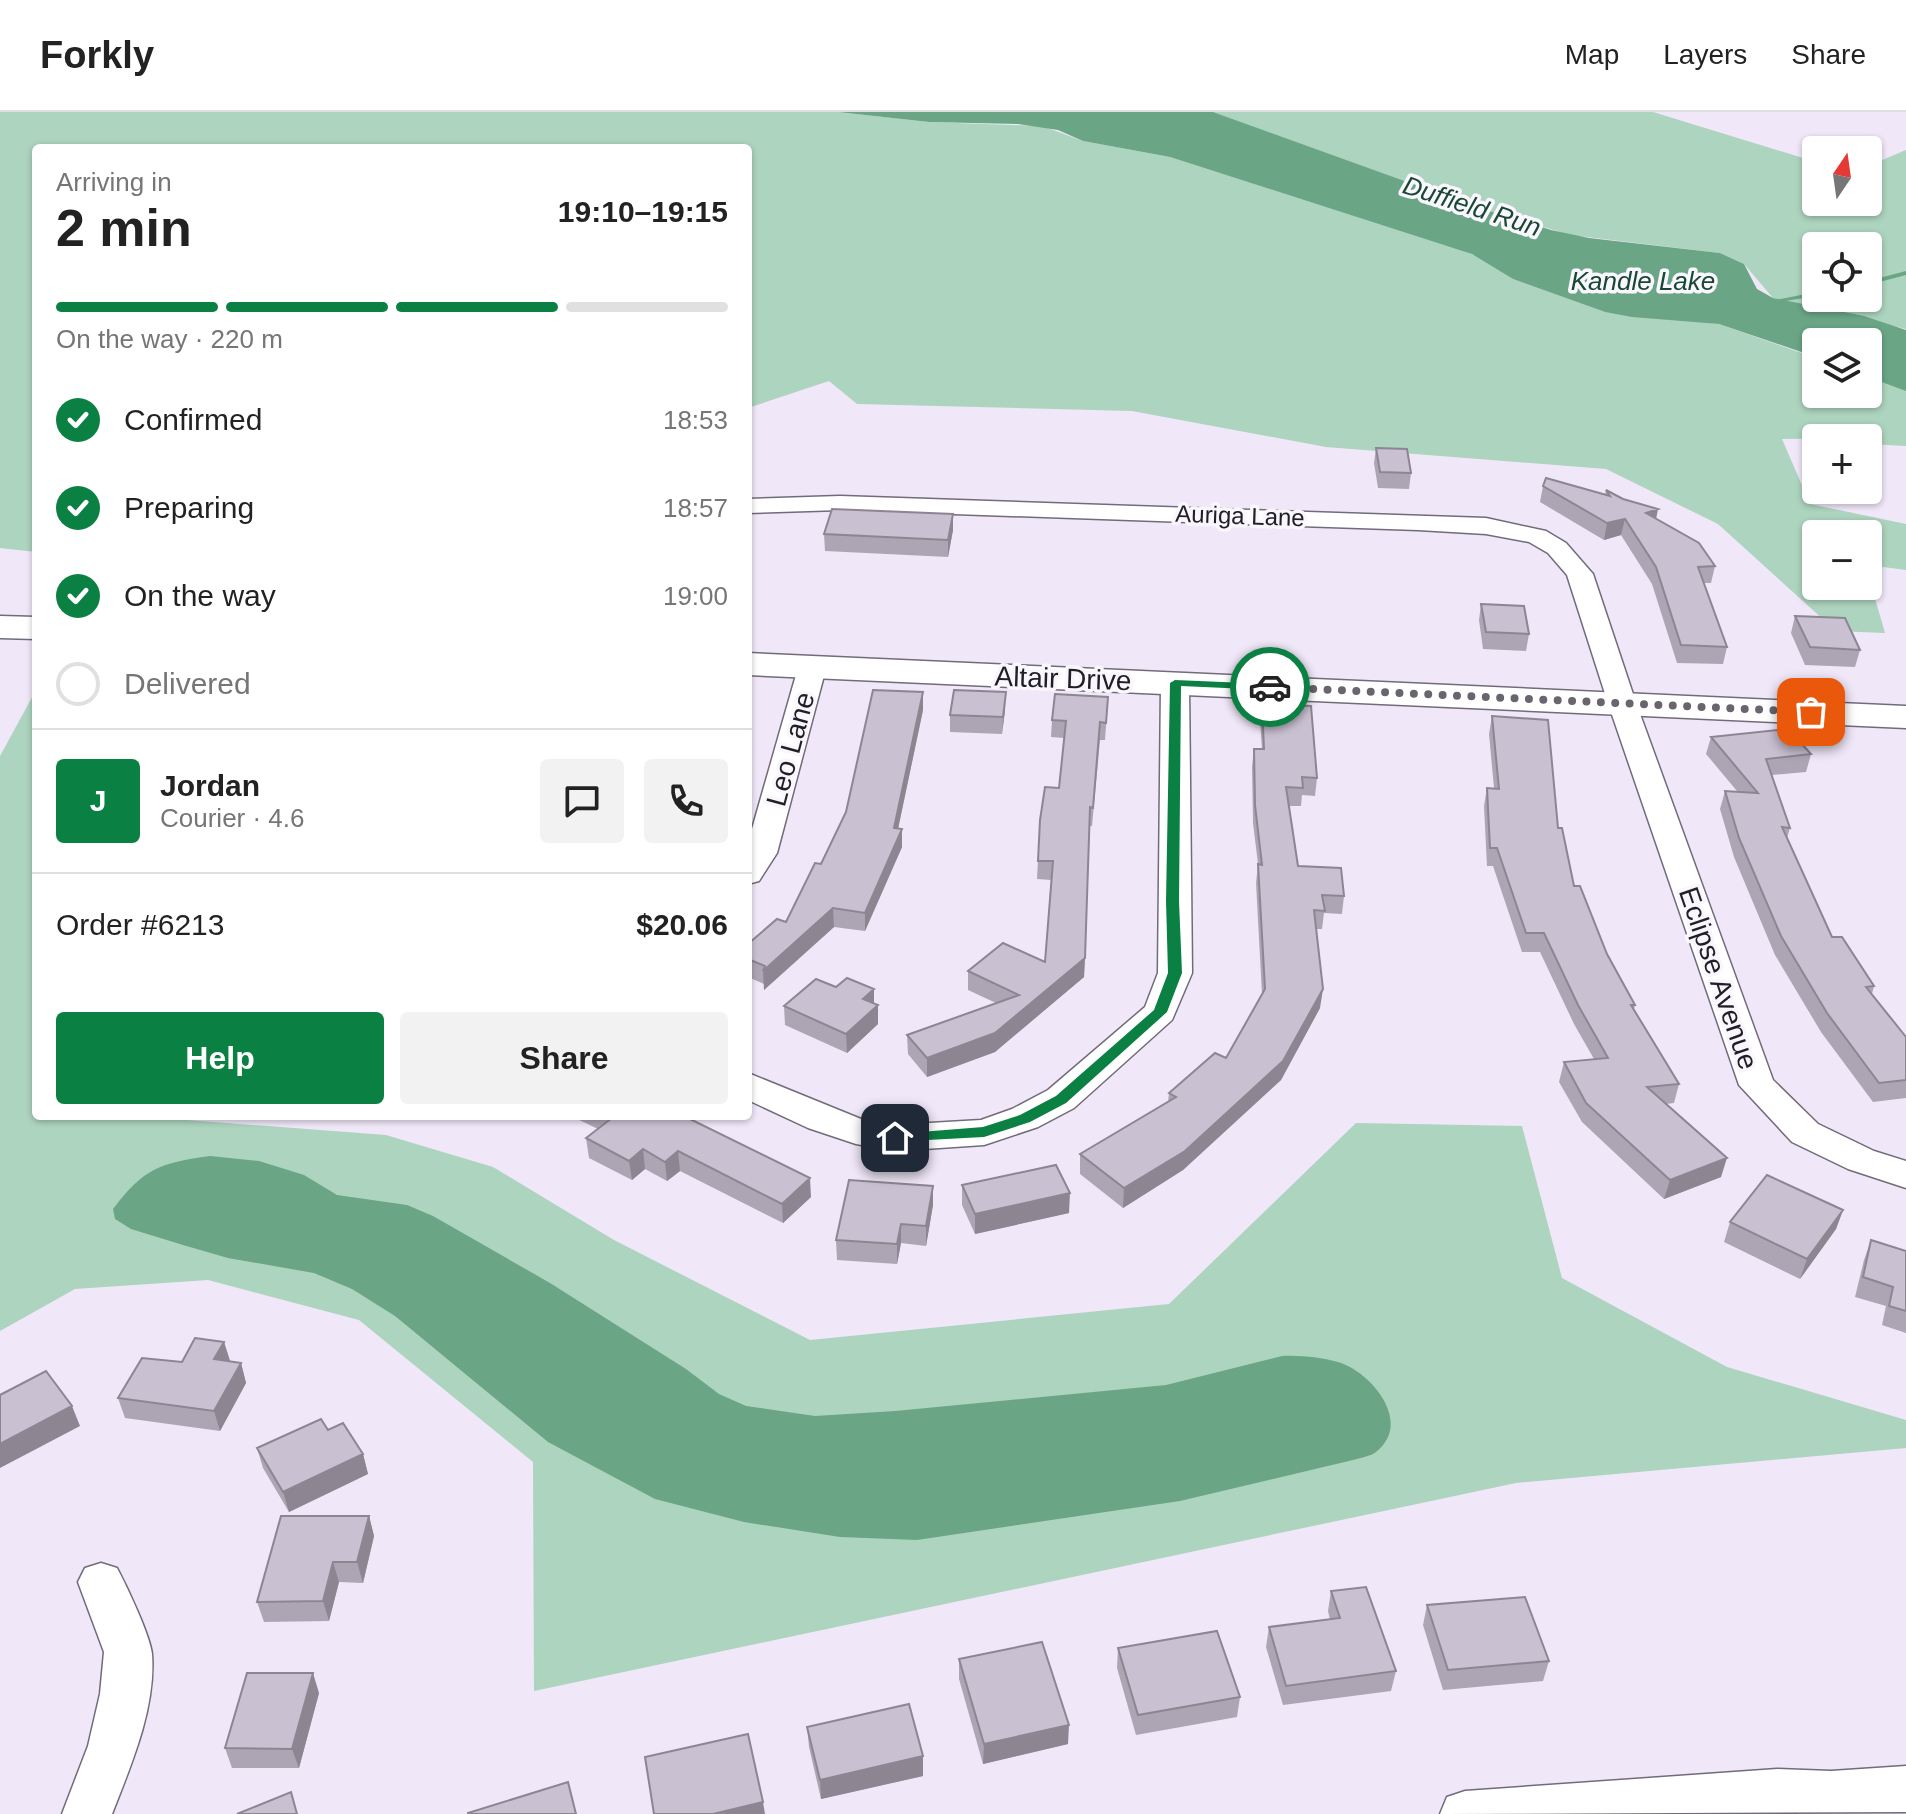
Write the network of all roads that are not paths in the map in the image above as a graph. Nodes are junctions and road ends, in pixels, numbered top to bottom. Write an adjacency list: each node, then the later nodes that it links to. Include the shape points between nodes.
1 (752, 506): 7 (street, Auriga Lane, via 840,503 1402,521 1524,533 1557,548 1580,574)
2 (0, 627): 3 (street)
3 (32, 628)
4 (752, 664): 5 (street, Altair Drive)
5 (812, 668): 6 (street, Altair Drive); 9 (street, Leo Lane, via 761,853)
6 (1175, 683): 7 (street, Altair Drive); 10 (street, via 1175,973 1164,1004 1150,1022 1061,1099 984,1132 895,1138 856,1131)
7 (1622, 703): 8 (street, Altair Drive); 11 (street, Eclipse Avenue, via 1757,1085 1805,1133)
8 (1906, 717)
9 (752, 868)
10 (752, 1087)
11 (1906, 1175)
12 (101, 1582): 15 (street, via 128,1652 113,1746)
13 (1906, 1789): 14 (street, via 1777,1792)
14 (1620, 1810): 16 (street)
15 (87, 1814)
16 (1465, 1814)

